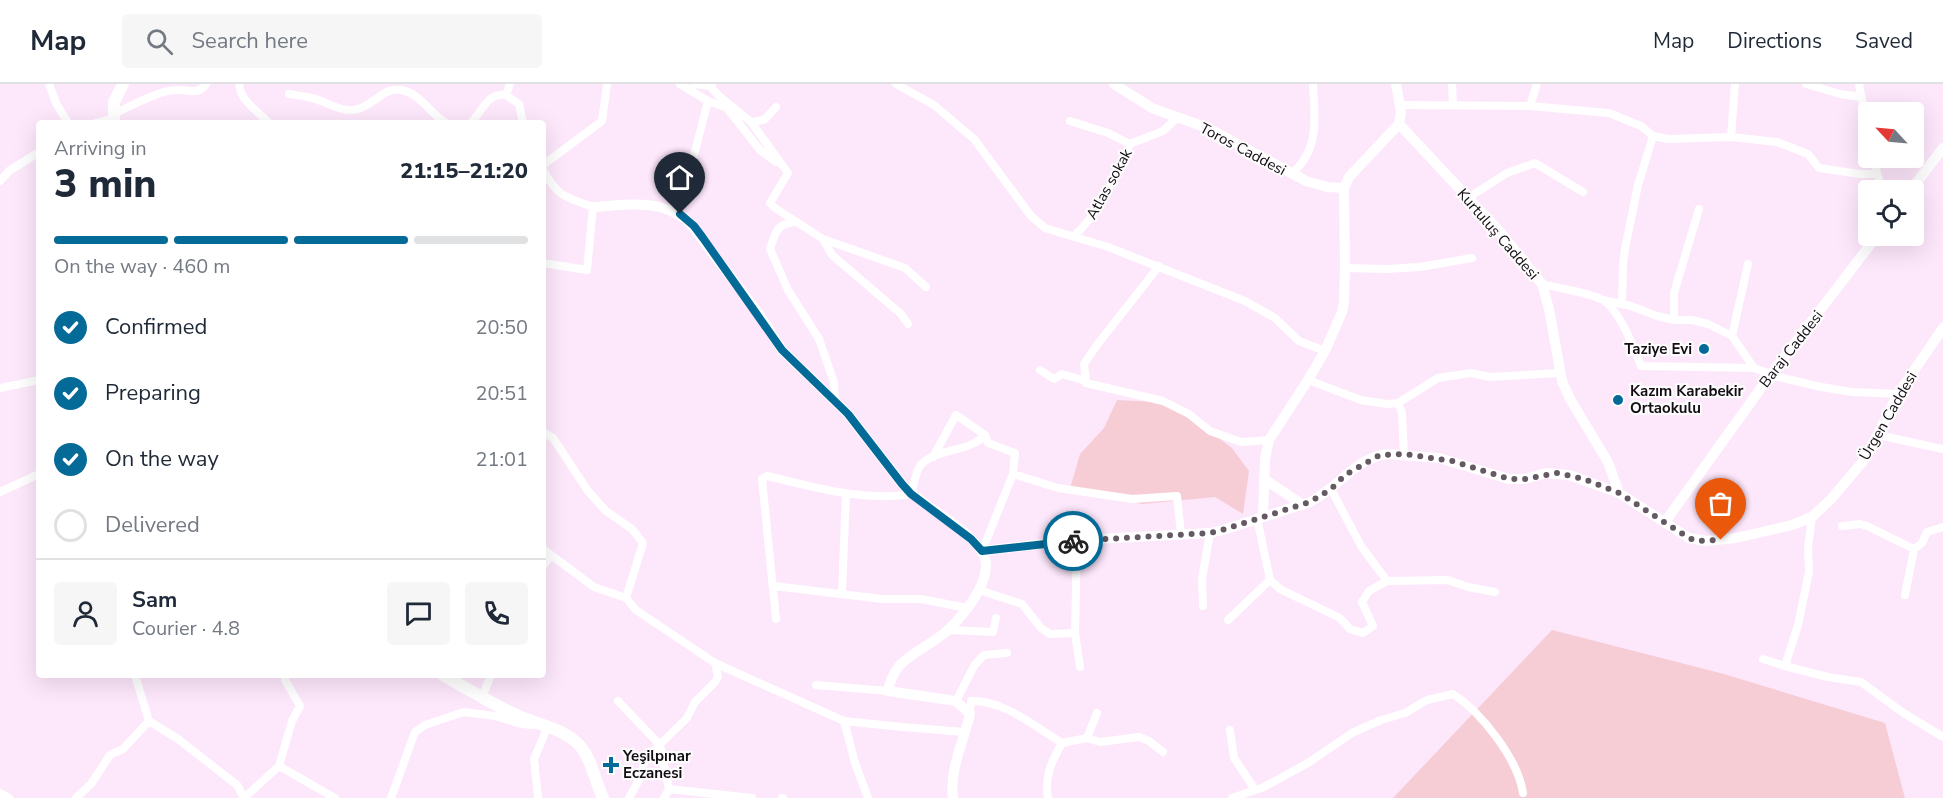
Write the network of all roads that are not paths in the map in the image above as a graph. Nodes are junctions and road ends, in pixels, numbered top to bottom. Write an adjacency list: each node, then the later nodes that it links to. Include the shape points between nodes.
1 (49, 84): 30 (street)
2 (123, 84): 29 (main road, via 114,102)
3 (206, 84): 29 (street, via 196,91 165,92)
4 (239, 84): 31 (street, via 242,95)
5 (510, 84): 20 (street)
6 (607, 84): 43 (street, via 602,121)
7 (680, 84): 22 (street)
8 (694, 84): 18 (street)
9 (897, 84): 61 (street, via 934,105 974,139 1031,216 1045,228)
10 (1114, 84): 28 (street, Toros Caddesi, via 1139,101)
11 (1313, 84): 46 (street, via 1315,130 1308,154)
12 (1396, 84): 24 (street)
13 (1452, 84): 25 (street)
14 (1536, 84): 26 (street)
15 (1735, 84): 39 (street)
16 (1806, 84): 21 (street)
17 (1859, 84): 21 (street)
18 (711, 85): 36 (street)
19 (289, 94): 32 (street, via 350,111 390,90 400,89 419,99)
20 (506, 95): 33 (street, via 491,97); 34 (street, via 519,104)
21 (1861, 96): 23 (street)
22 (708, 101): 44 (street, via 728,108 760,150); 58 (street, via 692,162)
23 (1862, 102)
24 (1400, 105): 25 (street); 37 (street)
25 (1453, 105): 26 (street)
26 (1530, 106): 38 (street, via 1609,113 1641,126)
27 (776, 107): 36 (street, via 764,120)
28 (1177, 118): 40 (street, Atlas sokak, via 1163,131); 46 (street, Toros Caddesi, via 1210,129)
29 (114, 119)
30 (66, 120)
31 (266, 120)
32 (441, 120)
33 (473, 120)
34 (522, 120)
35 (1070, 121): 40 (street)
36 (751, 122): 44 (street)
37 (1399, 124): 52 (street, via 1349,177); 54 (street, Kurtuluş Caddesi)
38 (1653, 136): 39 (street); 72 (street, via 1625,249)
39 (1731, 137): 47 (street, via 1796,148 1812,156 1819,168)
40 (1130, 144): 61 (street, Atlas sokak, via 1100,206)
41 (1943, 148): 50 (street)
42 (36, 154): 51 (street)
43 (546, 163)
44 (782, 166): 56 (street, via 788,173 770,203)
45 (1875, 168): 47 (street)
46 (1290, 174): 52 (street, Toros Caddesi, via 1314,184)
47 (1876, 174): 49 (street)
48 (546, 175): 55 (street, via 563,196)
49 (1878, 180)
50 (1919, 180)
51 (0, 181)
52 (1344, 188): 68 (street)
53 (1583, 192): 54 (street, via 1534,163 1506,173)
54 (1468, 198): 69 (street, Kurtuluş Caddesi)
55 (593, 207): 58 (street, via 645,204); 65 (street, via 587,270)
56 (776, 209): 59 (street); 60 (street)
57 (1699, 209): 73 (street, via 1674,292)
58 (672, 210): 87 (street, via 694,226 782,350)
59 (796, 222): 60 (street, via 784,223); 62 (street)
60 (776, 231): 87 (street, via 770,249 788,290 819,339 834,381)
61 (1074, 236): 67 (street)
62 (823, 238): 70 (street, via 905,268); 74 (street, via 832,255)
63 (1869, 246): 81 (street, Baraj Caddesi)
64 (1472, 258): 68 (street, via 1420,267)
65 (546, 263)
66 (1748, 264): 76 (street)
67 (1159, 266): 77 (street, via 1245,301 1275,318 1299,341); 84 (street, via 1084,364)
68 (1345, 268): 77 (street, via 1344,302)
69 (1542, 284): 71 (street); 80 (street, Kurtuluş Caddesi)
70 (926, 287)
71 (1603, 300): 72 (street); 78 (street, via 1631,340 1641,366)
72 (1622, 304): 73 (street)
73 (1674, 320): 76 (street, via 1708,324)
74 (908, 324)
75 (1943, 328): 86 (street, Ürgen Caddesi)
76 (1732, 336): 78 (street)
77 (1325, 351): 82 (street)
78 (1754, 368): 81 (street)
79 (1040, 370): 84 (street, via 1054,379 1062,374)
80 (1560, 373): 88 (street, via 1490,377 1472,373 1438,378); 102 (street, Kurtuluş Caddesi, via 1570,399 1608,462)
81 (1771, 374): 86 (street, via 1852,392); 107 (street, Baraj Caddesi)
82 (1308, 380): 88 (street, via 1361,400); 92 (street)
83 (36, 381): 85 (street)
84 (1086, 381): 92 (street, via 1163,401 1189,414 1210,431 1241,442)
85 (0, 388)
86 (1898, 394): 91 (street, Ürgen Caddesi)
87 (835, 400): 103 (street)
88 (1398, 403): 94 (street)
89 (546, 434): 125 (street, via 553,438 588,491 643,543)
90 (985, 435): 95 (street, via 978,442); 95 (street, via 956,415); 96 (street, via 988,443 1015,453)
91 (1878, 435): 93 (street); 106 (street, Ürgen Caddesi, via 1860,466)
92 (1269, 440): 98 (street)
93 (1943, 449)
94 (1404, 454): 99 (street, Ürgen Caddesi, via 1371,459); 102 (street, Ürgen Caddesi, via 1452,461 1509,479 1563,474)
95 (933, 457): 103 (street, via 920,466)
96 (1013, 474): 111 (street, via 1058,488 1132,499 1176,496); 115 (street)
97 (36, 475): 100 (street)
98 (1264, 479): 104 (street); 105 (street)
99 (1331, 489): 104 (street, Ürgen Caddesi); 119 (street, via 1361,546)
100 (0, 492)
101 (846, 493): 103 (street, via 884,498); 120 (street, via 768,476 762,479); 123 (street)
102 (1619, 493): 107 (street, Ürgen Caddesi)
103 (911, 494): 115 (street)
104 (1303, 505): 105 (street, Ürgen Caddesi)
105 (1260, 517): 110 (street, Ürgen Caddesi); 118 (street)
106 (1812, 517): 107 (street, Ürgen Caddesi, via 1781,528 1706,541 1689,538); 136 (street, via 1809,572)
107 (1665, 522)
108 (1842, 526): 113 (street, via 1867,526)
109 (1943, 527): 113 (street, via 1927,532)
110 (1210, 533): 111 (street, Ürgen Caddesi); 126 (street, via 1202,579)
111 (1181, 534): 112 (street, Ürgen Caddesi)
112 (1077, 540): 115 (street, Ürgen Caddesi); 132 (street)
113 (1914, 549): 124 (street)
114 (546, 551): 116 (street)
115 (982, 551): 121 (street, via 986,565)
116 (551, 555): 117 (street); 125 (street, via 594,587)
117 (546, 562)
118 (1270, 580): 119 (street, via 1363,633 1373,626 1362,602 1369,591); 130 (street)
119 (1387, 581): 122 (street, via 1448,580)
120 (774, 586): 123 (street); 129 (street)
121 (979, 590): 127 (street); 132 (street, via 1022,604 1050,634)
122 (1495, 592)
123 (842, 594): 127 (street, via 921,599)
124 (1905, 595)
125 (626, 598): 135 (street, via 636,610)
126 (1203, 606)
127 (966, 608): 131 (street)
128 (996, 618): 131 (street, via 993,632)
129 (776, 619)
130 (1228, 620)
131 (948, 630): 143 (street, via 900,665)
132 (1075, 633): 137 (street)
133 (1007, 653): 146 (street, via 984,655)
134 (1763, 659): 136 (street)
135 (715, 663): 150 (street); 157 (street, via 715,682)
136 (1785, 666): 154 (street, via 1862,682)
137 (1080, 667)
138 (136, 678): 149 (street)
139 (285, 678): 159 (street, via 300,706)
140 (448, 678): 144 (main road)
141 (491, 678): 144 (street)
142 (816, 685): 143 (street)
143 (888, 691): 146 (street)
144 (482, 697): 151 (main road)
145 (618, 701): 157 (street)
146 (956, 701): 148 (street)
147 (1097, 713): 155 (street)
148 (970, 714): 153 (street); 156 (street, via 971,701 984,701 1010,711)
149 (149, 721): 168 (street, via 123,749 110,755 92,784); 169 (street, via 237,785)
150 (844, 721): 153 (street); 177 (street)
151 (548, 726): 171 (street, via 464,712 425,725 415,732); 172 (street, via 534,759); 173 (main road, via 583,749)
152 (1230, 730): 160 (street, via 1234,758)
153 (964, 732): 166 (street)
154 (1943, 736)
155 (1087, 738): 156 (street); 158 (street, via 1100,742 1139,737)
156 (1062, 743): 178 (street, via 1051,762 1046,782)
157 (660, 745): 161 (street); 174 (street, via 645,759)
158 (1163, 752)
159 (279, 766): 169 (street); 170 (street)
160 (1254, 788): 164 (street, via 1264,787 1352,733 1405,713 1427,700 1453,694 1476,712 1492,732 1521,781); 179 (street)
161 (669, 789): 163 (street); 175 (street)
162 (0, 793): 167 (street)
163 (698, 793): 165 (street); 176 (street)
164 (1523, 793)
165 (711, 797)
166 (952, 797)
167 (9, 798)
168 (76, 798)
169 (244, 798)
170 (335, 798)
171 (391, 798)
172 (538, 798)
173 (603, 798)
174 (629, 798)
175 (664, 798)
176 (752, 798)
177 (868, 798)
178 (1048, 798)
179 (1232, 798)

